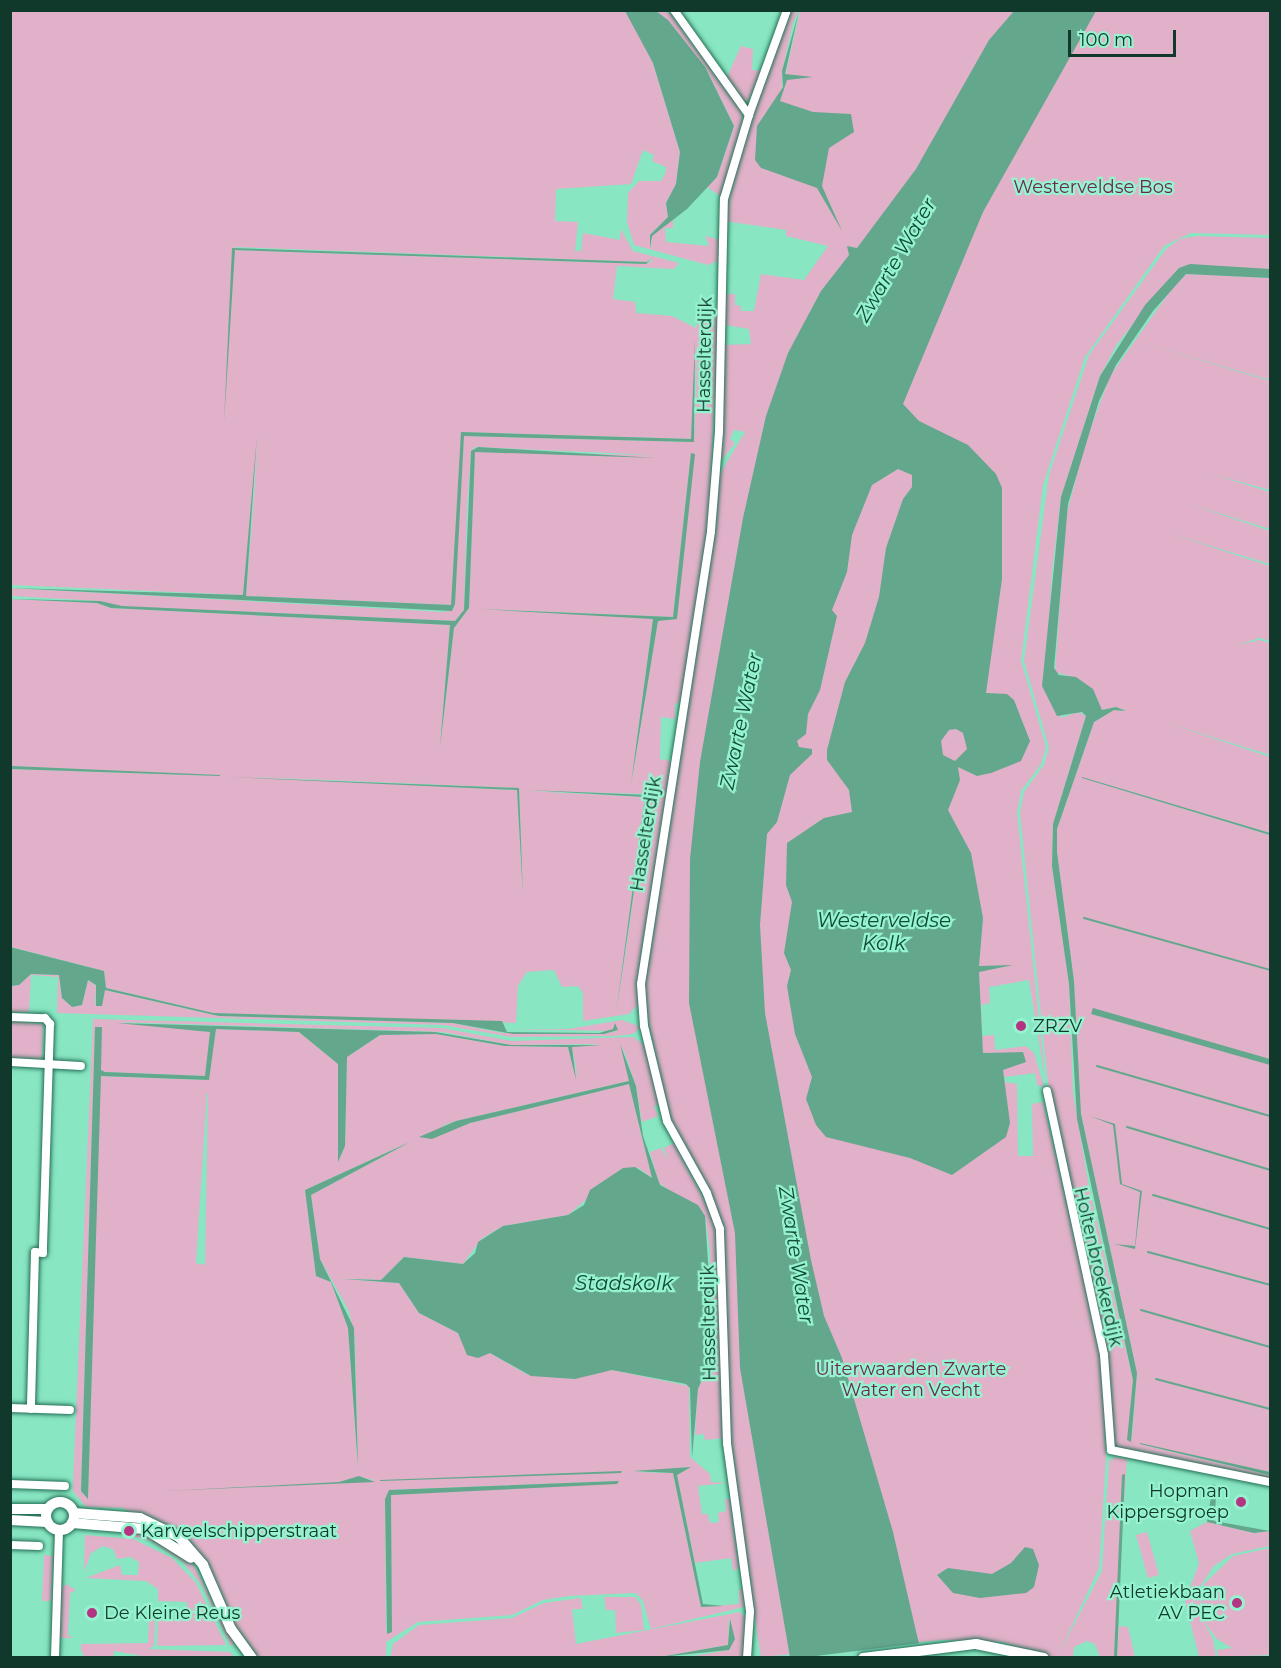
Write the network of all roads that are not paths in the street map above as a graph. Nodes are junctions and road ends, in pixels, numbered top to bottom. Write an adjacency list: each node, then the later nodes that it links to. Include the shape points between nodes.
1 (674, 10): 3 (street)
2 (787, 10): 3 (street, Hasselterdijk)
3 (749, 115): 25 (street, Hasselterdijk, via 723,210 719,422 711,531 641,984 644,1026 667,1121 710,1200 720,1229 727,1443 750,1611)
4 (10, 1017): 6 (street, via 50,1022)
5 (10, 1062): 6 (street)
6 (49, 1063): 7 (street); 10 (street, via 43,1253 35,1252)
7 (81, 1066)
8 (1047, 1091): 12 (street, Holtenbroekerdijk, via 1104,1354 1111,1450)
9 (10, 1408): 10 (street)
10 (30, 1409): 11 (street)
11 (70, 1410)
12 (1270, 1482)
13 (10, 1484): 14 (street)
14 (65, 1486)
15 (10, 1509): 16 (main road)
16 (47, 1509): 17 (main road, via 64,1502); 19 (main road)
17 (73, 1518): 20 (main road); 24 (main road, via 156,1533 185,1552 209,1579 231,1629)
18 (10, 1520): 19 (main road)
19 (47, 1522): 20 (main road)
20 (58, 1530): 23 (street)
21 (10, 1545): 22 (street)
22 (39, 1546)
23 (55, 1658)
24 (252, 1658)
25 (747, 1658)
26 (862, 1658): 27 (main road, via 944,1647 1008,1647)
27 (1044, 1658)

